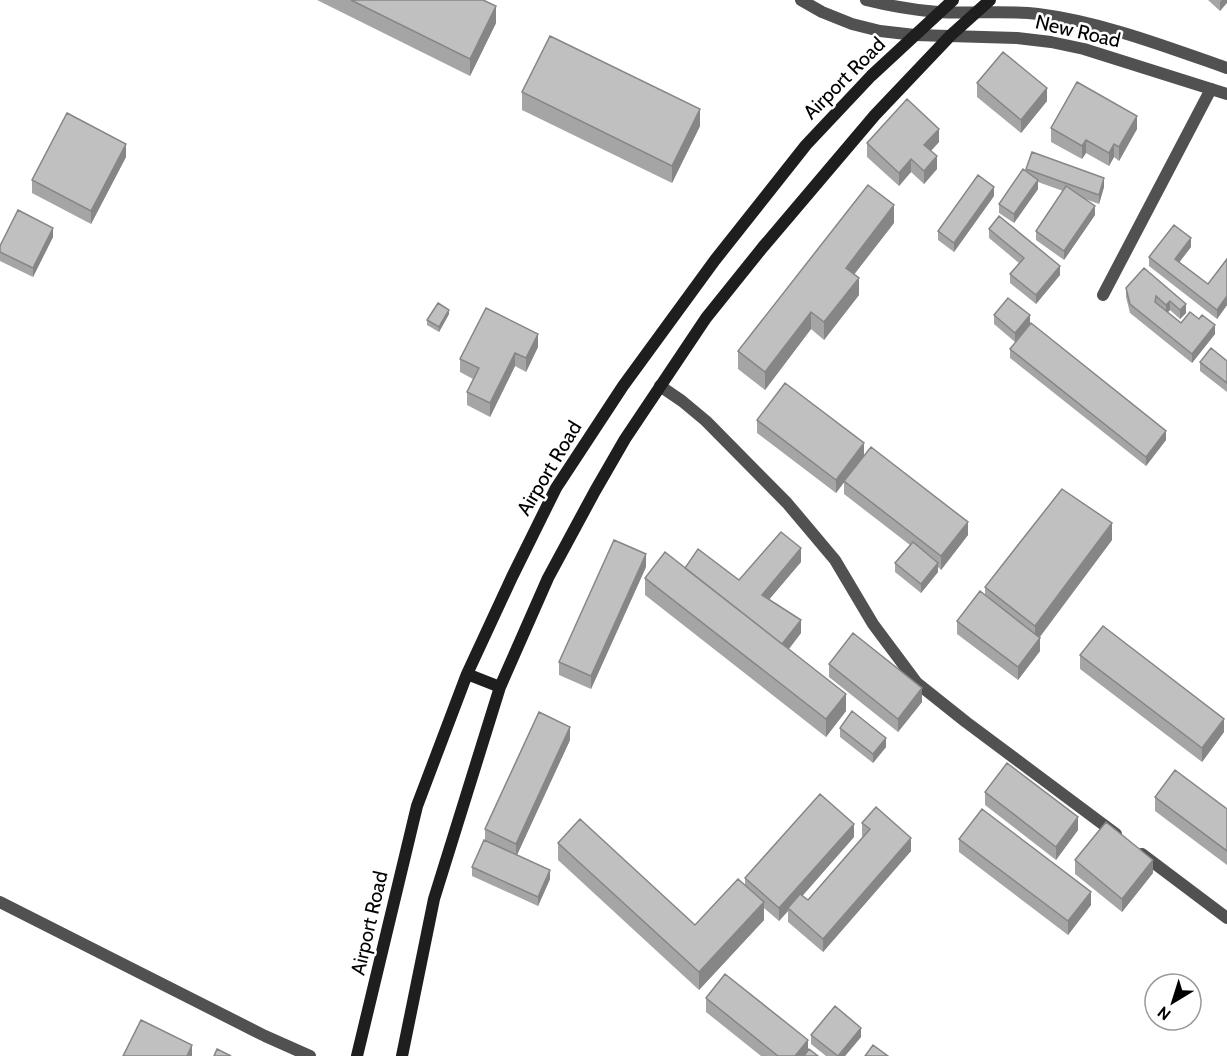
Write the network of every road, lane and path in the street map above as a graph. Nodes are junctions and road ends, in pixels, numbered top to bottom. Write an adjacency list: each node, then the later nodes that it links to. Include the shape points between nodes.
1 (801, 0): 7 (street, New Road, via 852,24)
2 (866, 0): 5 (street, New Road)
3 (953, 0): 5 (main road, Airport Road)
4 (990, 0): 6 (main road)
5 (939, 12): 6 (street, New Road); 7 (main road, Airport Road)
6 (976, 12): 8 (main road); 9 (street, New Road, via 1037,14 1083,22)
7 (915, 35): 8 (street, New Road); 14 (main road, Airport Road, via 806,145 623,386 556,488)
8 (951, 35): 10 (street, New Road, via 1051,42); 13 (main road, via 875,115 763,247 706,318)
9 (1227, 68)
10 (1211, 89): 11 (street, New Road); 12 (street)
11 (1227, 94)
12 (1102, 295)
13 (660, 386): 15 (main road, via 624,439 548,578); 17 (street, via 706,421 787,503 835,560 873,624 917,683)
14 (467, 674): 15 (main road); 19 (main road, Airport Road, via 417,806)
15 (500, 687): 20 (main road, via 435,899)
16 (0, 902): 18 (street)
17 (1227, 918)
18 (310, 1056)
19 (357, 1056)
20 (402, 1056)

